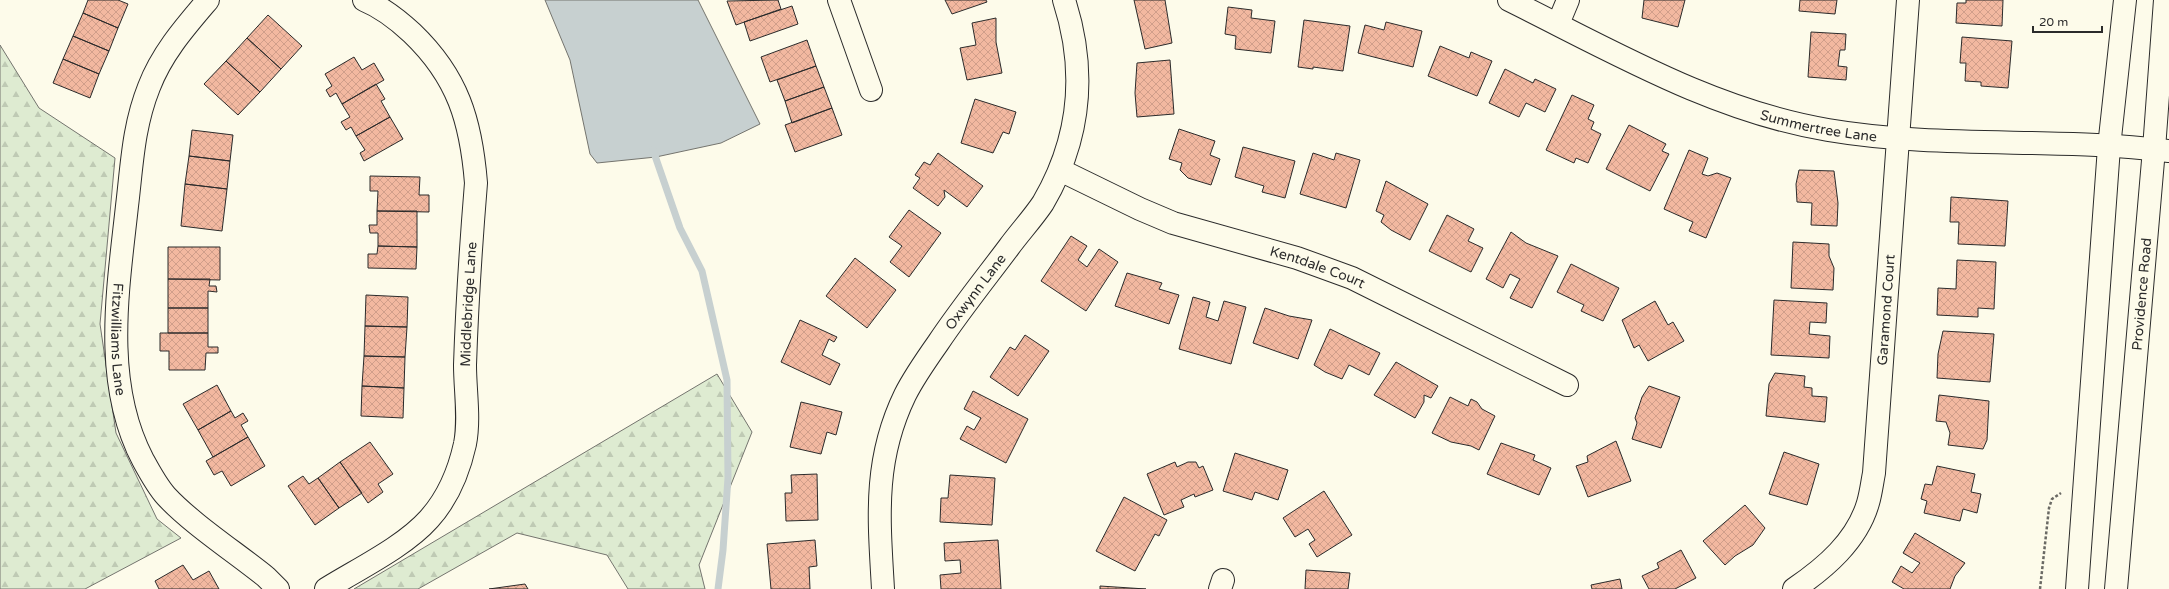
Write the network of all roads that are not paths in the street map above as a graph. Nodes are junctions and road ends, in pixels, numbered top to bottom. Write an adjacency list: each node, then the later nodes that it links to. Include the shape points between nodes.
1 (208, 0): 17 (street, Fitzwilliams Lane, via 176,37 162,59 149,86 133,140 117,292 118,373 132,435 143,460 165,495)
2 (364, 0): 18 (street, Middlebridge Lane, via 400,22 431,52 454,88 465,118 474,157 476,183 465,366 467,421 457,475 441,504 428,520 409,537)
3 (839, 0): 11 (street)
4 (1064, 0): 15 (street, Oxwynn Lane, via 1075,40 1078,100)
5 (1509, 0): 10 (street, Summertree Lane)
6 (1568, 0): 10 (street)
7 (1908, 0): 12 (street, Garamond Court)
8 (2124, 0): 13 (street)
9 (2165, 0): 14 (street, Providence Road)
10 (1558, 24): 12 (street, Summertree Lane, via 1694,90 1737,107 1771,118 1828,130)
11 (871, 90)
12 (1898, 138): 13 (street, Summertree Lane); 20 (street, Garamond Court, via 1874,472 1868,504 1860,523 1842,550 1814,576)
13 (2109, 147): 14 (street, Summertree Lane); 21 (street)
14 (2162, 150): 22 (street, Providence Road)
15 (1060, 170): 16 (street, Kentdale Court, via 1140,210 1173,223 1297,258 1352,278); 19 (street, Oxwynn Lane, via 1042,204 956,317 904,396 890,433 881,472 878,512)
16 (1567, 385)
17 (278, 589)
18 (326, 589)
19 (883, 589)
20 (1794, 589)
21 (2077, 589)
22 (2116, 589)

